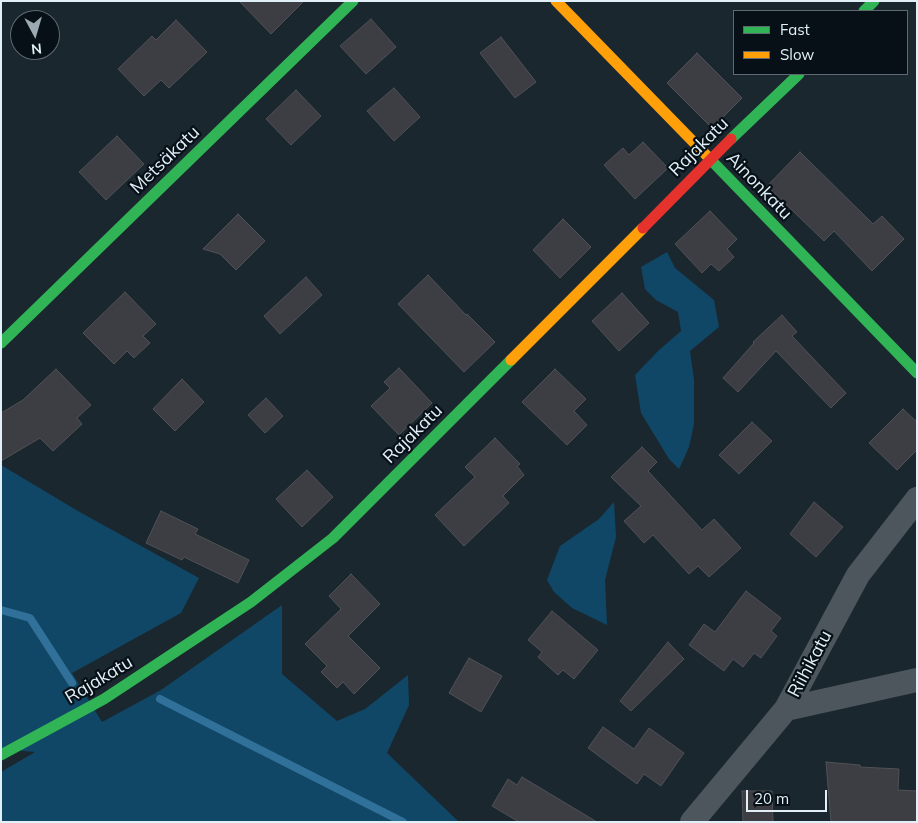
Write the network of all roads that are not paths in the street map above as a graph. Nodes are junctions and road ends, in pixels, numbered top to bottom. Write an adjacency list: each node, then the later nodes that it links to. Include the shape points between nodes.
1 (353, 1): 7 (street, Metsäkatu)
2 (556, 1): 6 (street, Ainonkatu)
3 (874, 1): 4 (street)
4 (865, 10)
5 (798, 75): 6 (street, Rajakatu)
6 (710, 160): 8 (street, Ainonkatu); 12 (street, Rajakatu, via 333,538 252,602 112,693)
7 (1, 343)
8 (917, 373)
9 (917, 499): 11 (street, Riihikatu, via 858,575)
10 (917, 680): 11 (street)
11 (786, 709): 13 (street, Riihikatu)
12 (1, 755)
13 (692, 822)

